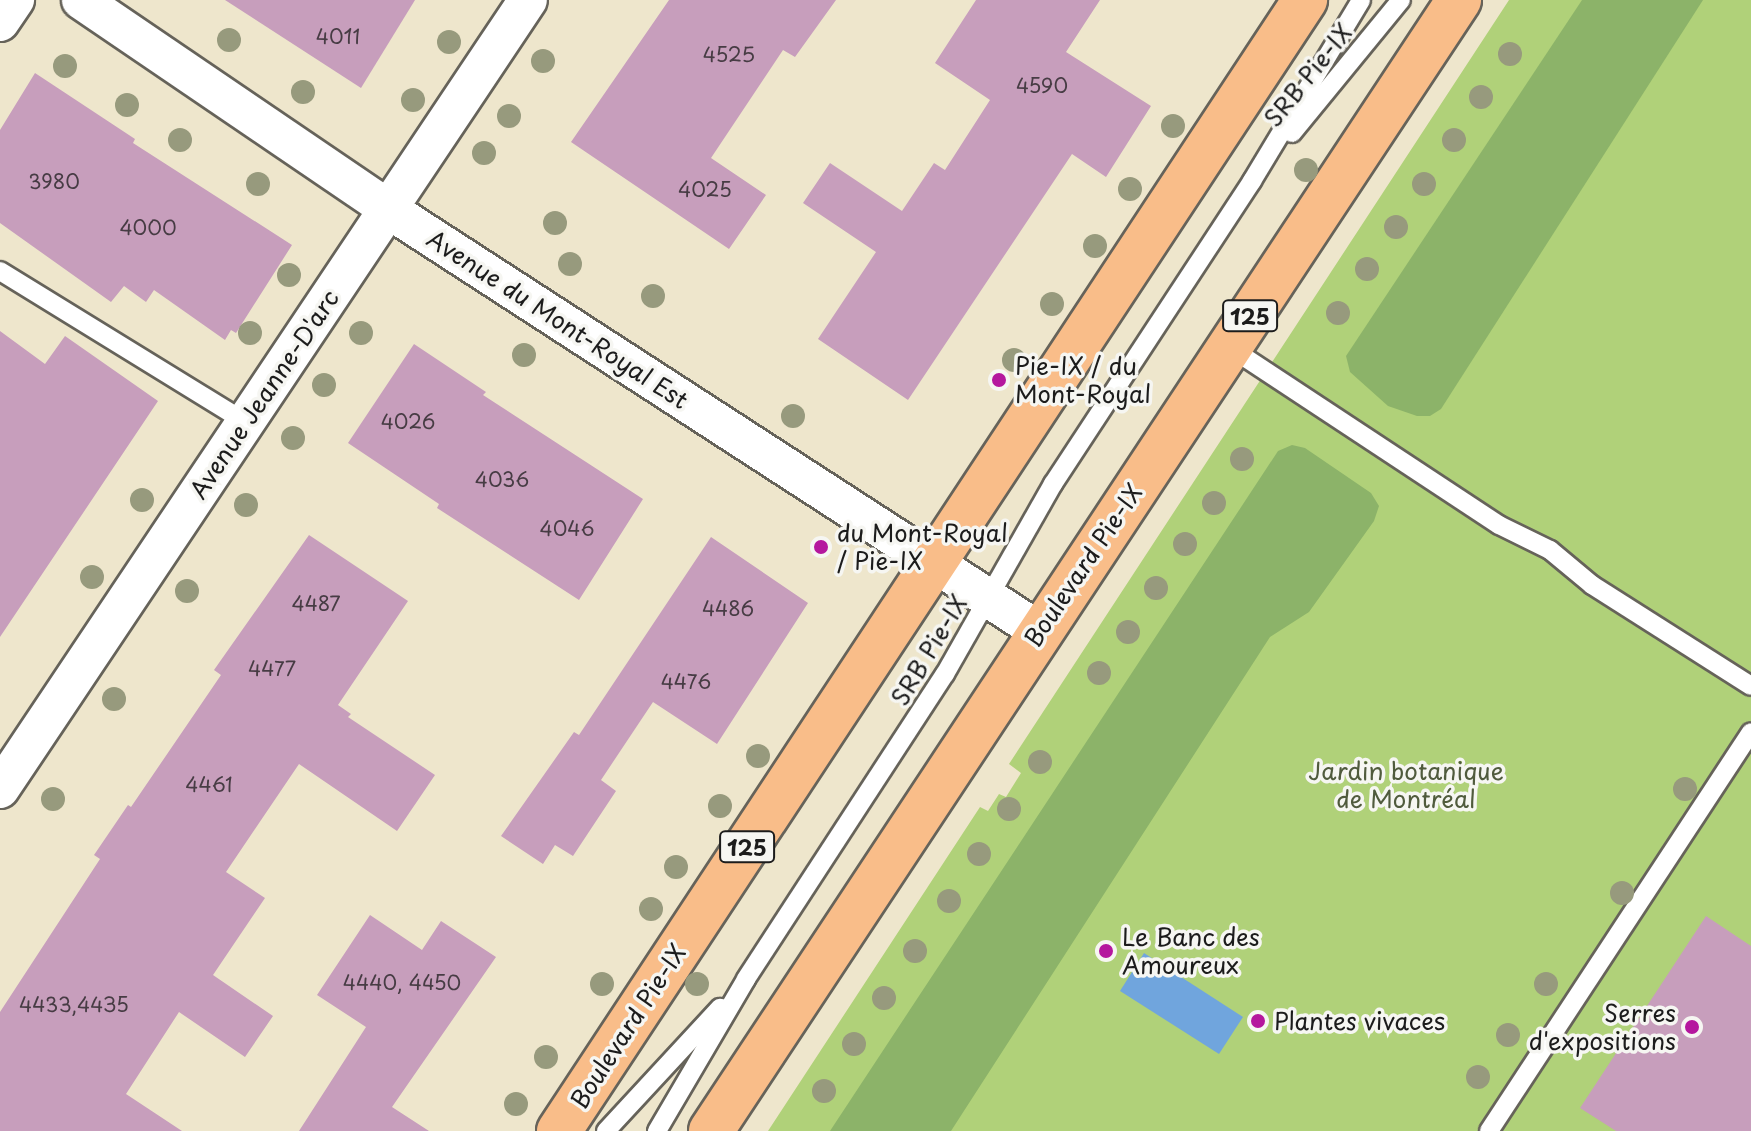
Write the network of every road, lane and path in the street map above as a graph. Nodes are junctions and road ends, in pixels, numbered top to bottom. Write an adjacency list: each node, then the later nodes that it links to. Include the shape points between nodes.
1 (15, 0): 8 (street)
2 (81, 0): 10 (street, Avenue du Mont-Royal Est)
3 (528, 0): 10 (street, Avenue Jeanne-D'arc)
4 (1305, 0): 14 (main road, Boulevard Pie-IX / 125)
5 (1361, 0): 9 (lane, SRB Pie-IX)
6 (1401, 0): 9 (lane, SRB Pie-IX)
7 (1459, 0): 12 (main road, Boulevard Pie-IX / 125)
8 (0, 22)
9 (1252, 181): 15 (lane, SRB Pie-IX, via 1053,484)
10 (388, 209): 13 (street, Avenue Jeanne-D'arc); 14 (street, Avenue du Mont-Royal Est)
11 (0, 271): 13 (lane)
12 (1229, 347): 16 (main road, Boulevard Pie-IX / 125); 17 (lane, via 1499,525 1550,550 1592,585)
13 (245, 422): 19 (street, Avenue Jeanne-D'arc)
14 (934, 563): 15 (street, Avenue du Mont-Royal Est); 21 (main road, Boulevard Pie-IX / 125)
15 (988, 598): 16 (street, Avenue du Mont-Royal Est); 20 (lane, SRB Pie-IX, via 929,699)
16 (1039, 631): 24 (main road, Boulevard Pie-IX / 125)
17 (1751, 686)
18 (1751, 732): 25 (lane)
19 (0, 789)
20 (746, 979): 22 (lane, SRB Pie-IX); 23 (lane, SRB Pie-IX)
21 (559, 1131)
22 (606, 1131)
23 (657, 1131)
24 (711, 1131)
25 (1489, 1131)

